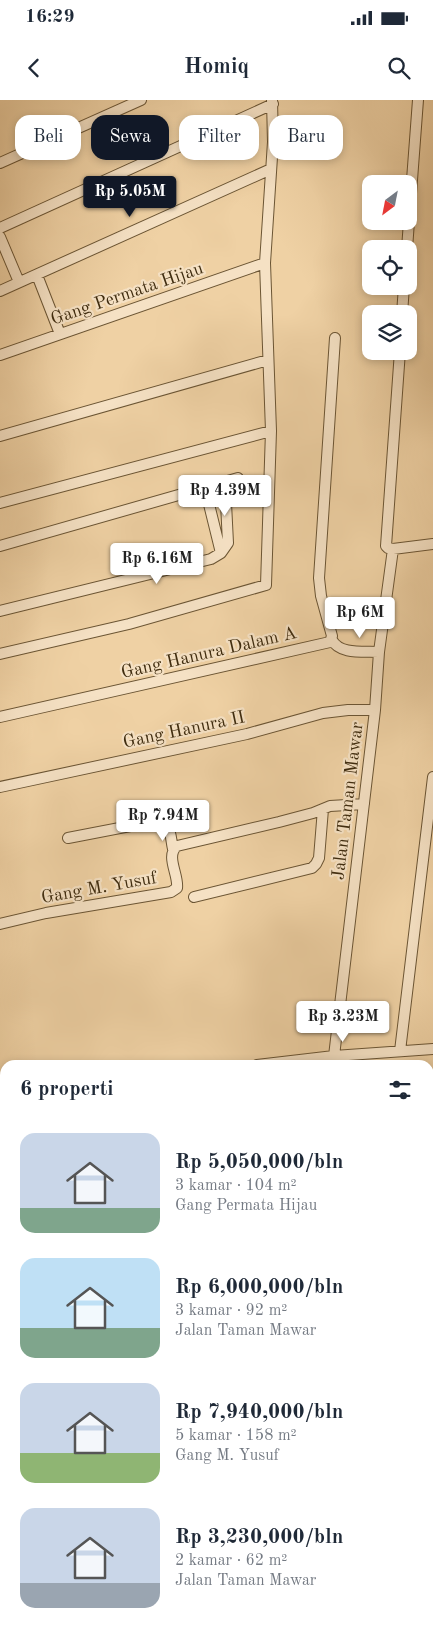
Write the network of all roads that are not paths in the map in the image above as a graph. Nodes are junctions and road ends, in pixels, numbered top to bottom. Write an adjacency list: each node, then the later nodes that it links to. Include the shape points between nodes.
1 (141, 100): 4 (street)
2 (418, 100): 6 (street)
3 (273, 102): 5 (street); 7 (street)
4 (0, 163)
5 (271, 169): 9 (street); 10 (street)
6 (412, 175)
7 (0, 228)
8 (0, 237): 11 (street)
9 (265, 263): 13 (street, Gang Permata Hijau); 16 (street)
10 (37, 275): 11 (street); 13 (street)
11 (19, 282): 12 (street)
12 (0, 291)
13 (60, 334): 15 (street, Gang Permata Hijau)
14 (335, 338): 29 (street, via 319,578 320,596)
15 (0, 355)
16 (268, 360): 18 (street); 19 (street)
17 (399, 360): 26 (street, via 386,543)
18 (271, 431): 23 (street); 31 (street, via 266,585 130,624)
19 (0, 436)
20 (238, 478): 21 (street)
21 (224, 483): 22 (street); 27 (street, via 228,543)
22 (205, 488): 25 (street); 27 (street)
23 (0, 503)
24 (433, 544): 26 (street)
25 (0, 546)
26 (393, 549): 30 (street, Jalan Taman Mawar)
27 (220, 553): 28 (street, via 210,559)
28 (0, 611)
29 (332, 640): 30 (street, via 342,650); 33 (street, Gang Hanura Dalam A)
30 (379, 652): 32 (street, Jalan Taman Mawar)
31 (0, 654)
32 (375, 710): 35 (street, Gang Hanura II, via 323,713 247,734); 36 (street, Jalan Taman Mawar)
33 (0, 717)
34 (433, 777): 43 (street)
35 (0, 787)
36 (364, 804): 37 (street, Gang M. Yusuf, via 337,804); 44 (street, Jalan Taman Mawar)
37 (323, 809): 39 (street, Gang M. Yusuf); 40 (street, via 319,858 312,868)
38 (68, 838): 39 (street, via 162,821 168,826)
39 (173, 849): 41 (street, Gang M. Yusuf, via 178,883 171,892)
40 (194, 897)
41 (0, 924)
42 (433, 1049): 43 (street)
43 (400, 1051): 44 (street)
44 (334, 1056): 45 (street)
45 (300, 1060)

